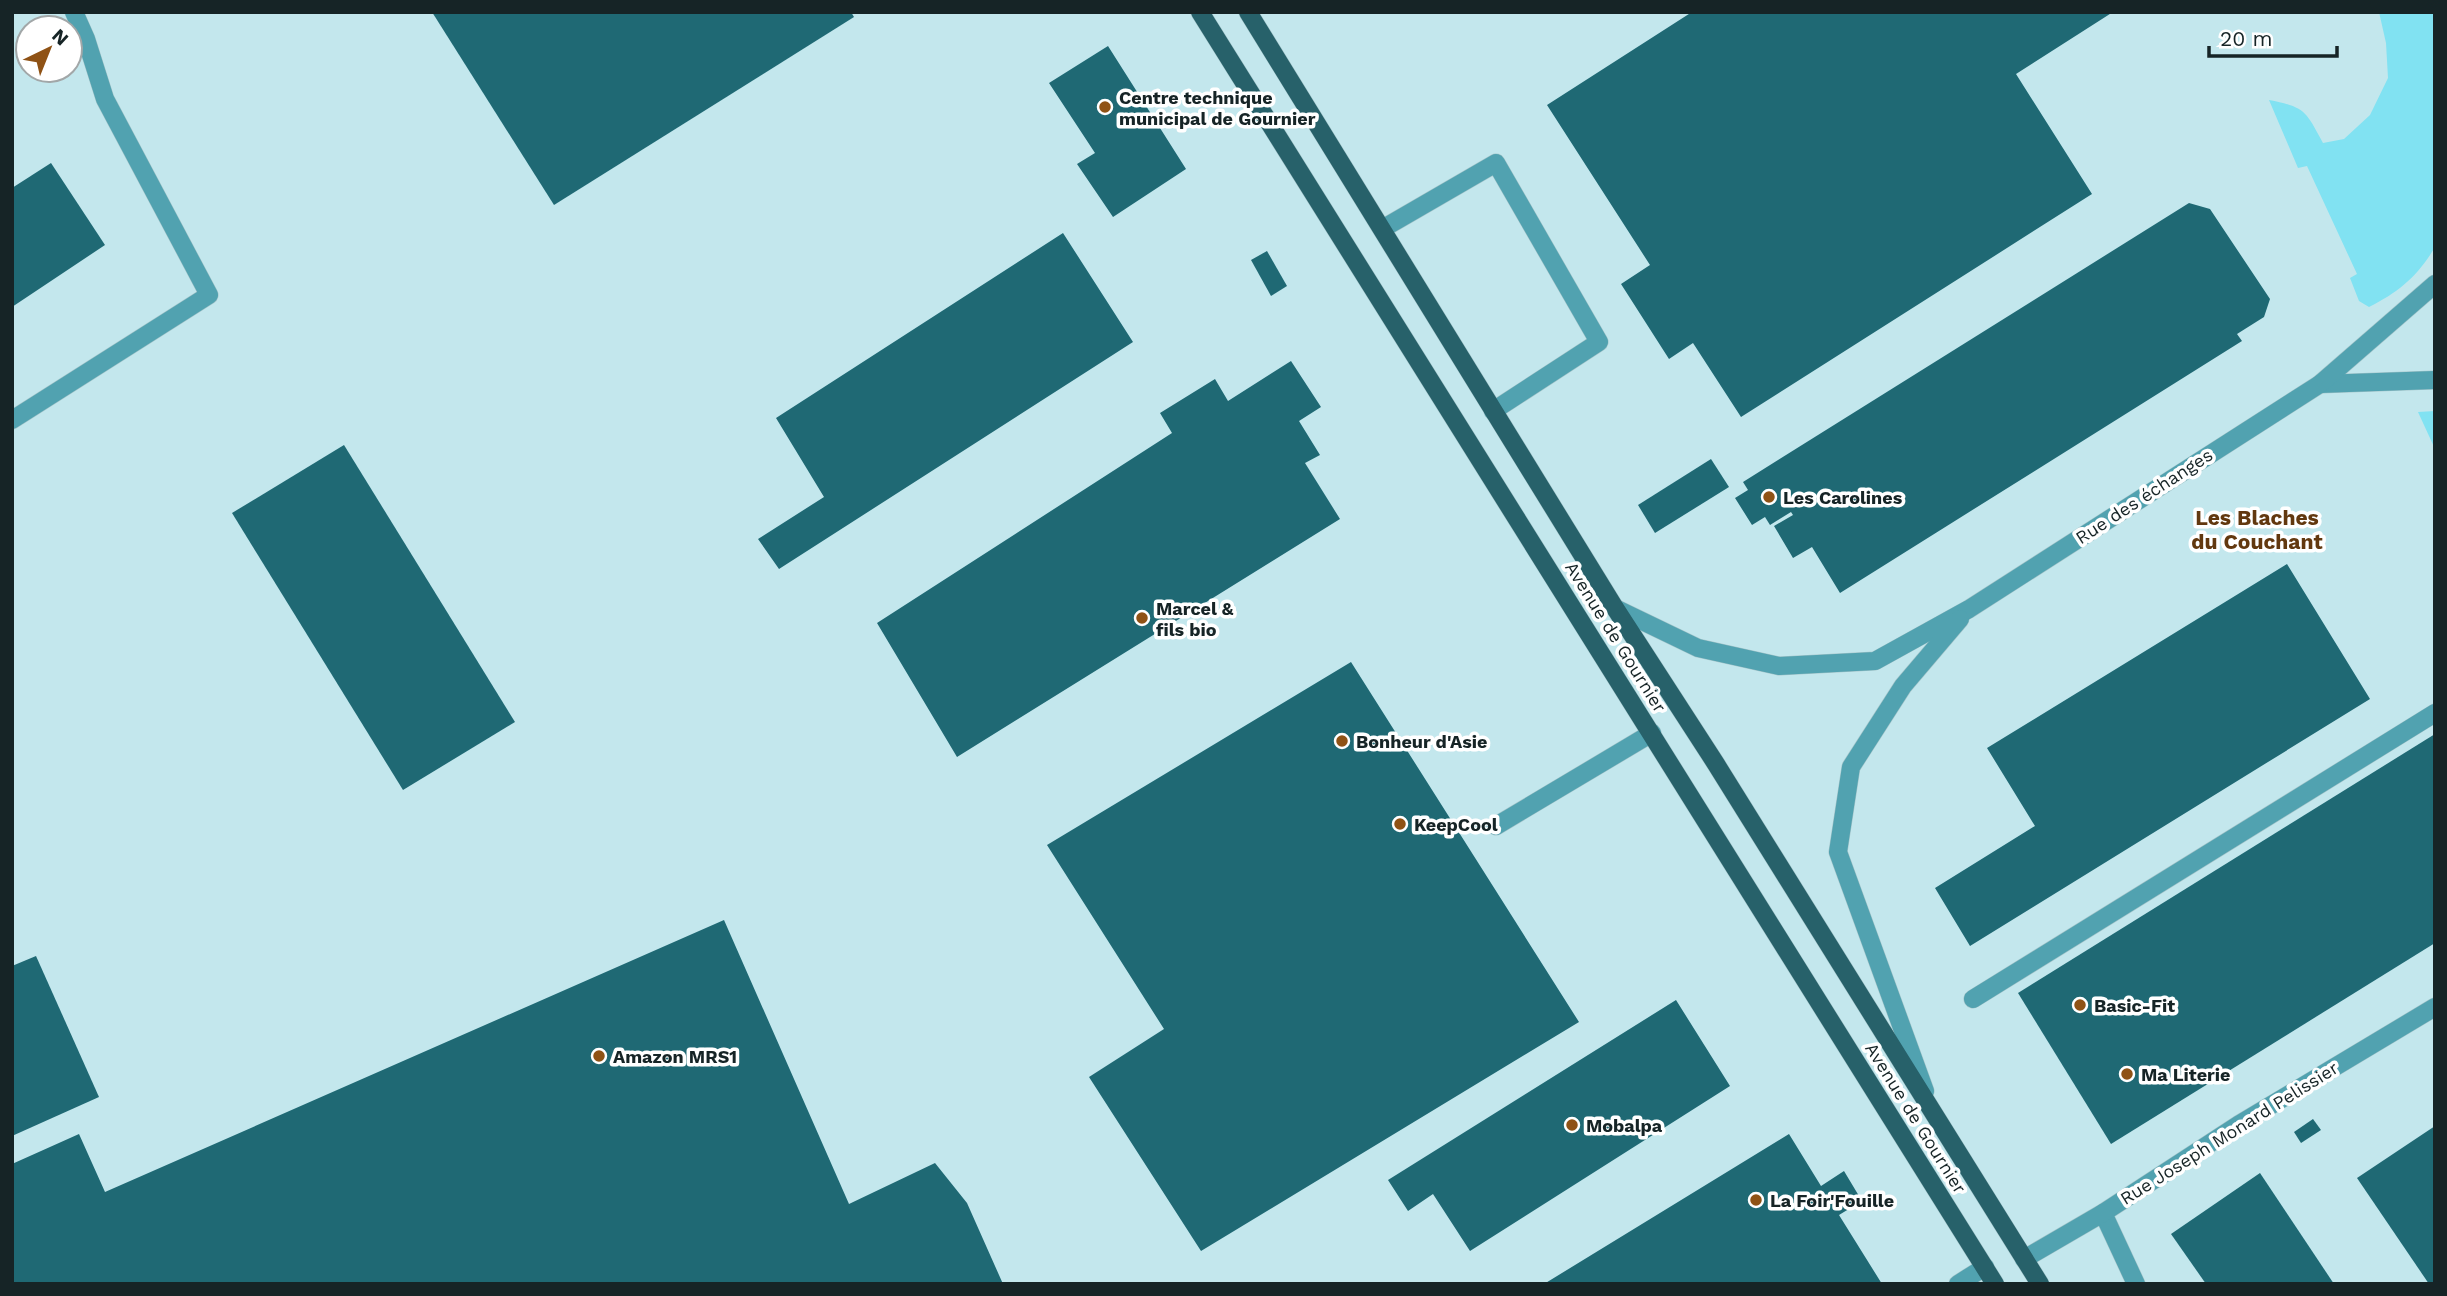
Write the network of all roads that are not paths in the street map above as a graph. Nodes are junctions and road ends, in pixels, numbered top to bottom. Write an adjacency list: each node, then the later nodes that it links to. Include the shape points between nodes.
1 (74, 12): 9 (street, via 105,99 209,296)
2 (1200, 12): 13 (main road, Avenue de Gournier)
3 (1248, 12): 4 (main road, Avenue de Gournier)
4 (1382, 229): 8 (main road, Avenue de Gournier); 8 (street, via 1496,163 1599,342)
5 (2435, 284): 7 (street, Rue des échanges)
6 (2435, 380): 7 (street)
7 (2320, 384): 11 (street, Rue des échanges)
8 (1493, 411): 10 (main road, Avenue de Gournier)
9 (12, 421)
10 (1615, 608): 11 (street, via 1698,648 1779,666 1875,661); 17 (main road, Avenue de Gournier)
11 (1969, 609): 17 (street, via 1903,686 1851,767 1838,852)
12 (2435, 713): 15 (street)
13 (1652, 733): 14 (street); 20 (main road, Avenue de Gournier)
14 (1496, 826)
15 (1973, 999)
16 (2435, 1007): 18 (street, Rue Joseph Monard Pelissier, via 2238,1125)
17 (1932, 1111): 19 (main road, Avenue de Gournier)
18 (2103, 1213): 19 (street, Rue Joseph Monard Pelissier); 24 (street)
19 (2024, 1259): 23 (main road, Avenue de Gournier)
20 (1984, 1267): 21 (street); 22 (main road, Avenue de Gournier)
21 (1958, 1284)
22 (1995, 1284)
23 (2040, 1284)
24 (2136, 1284)

